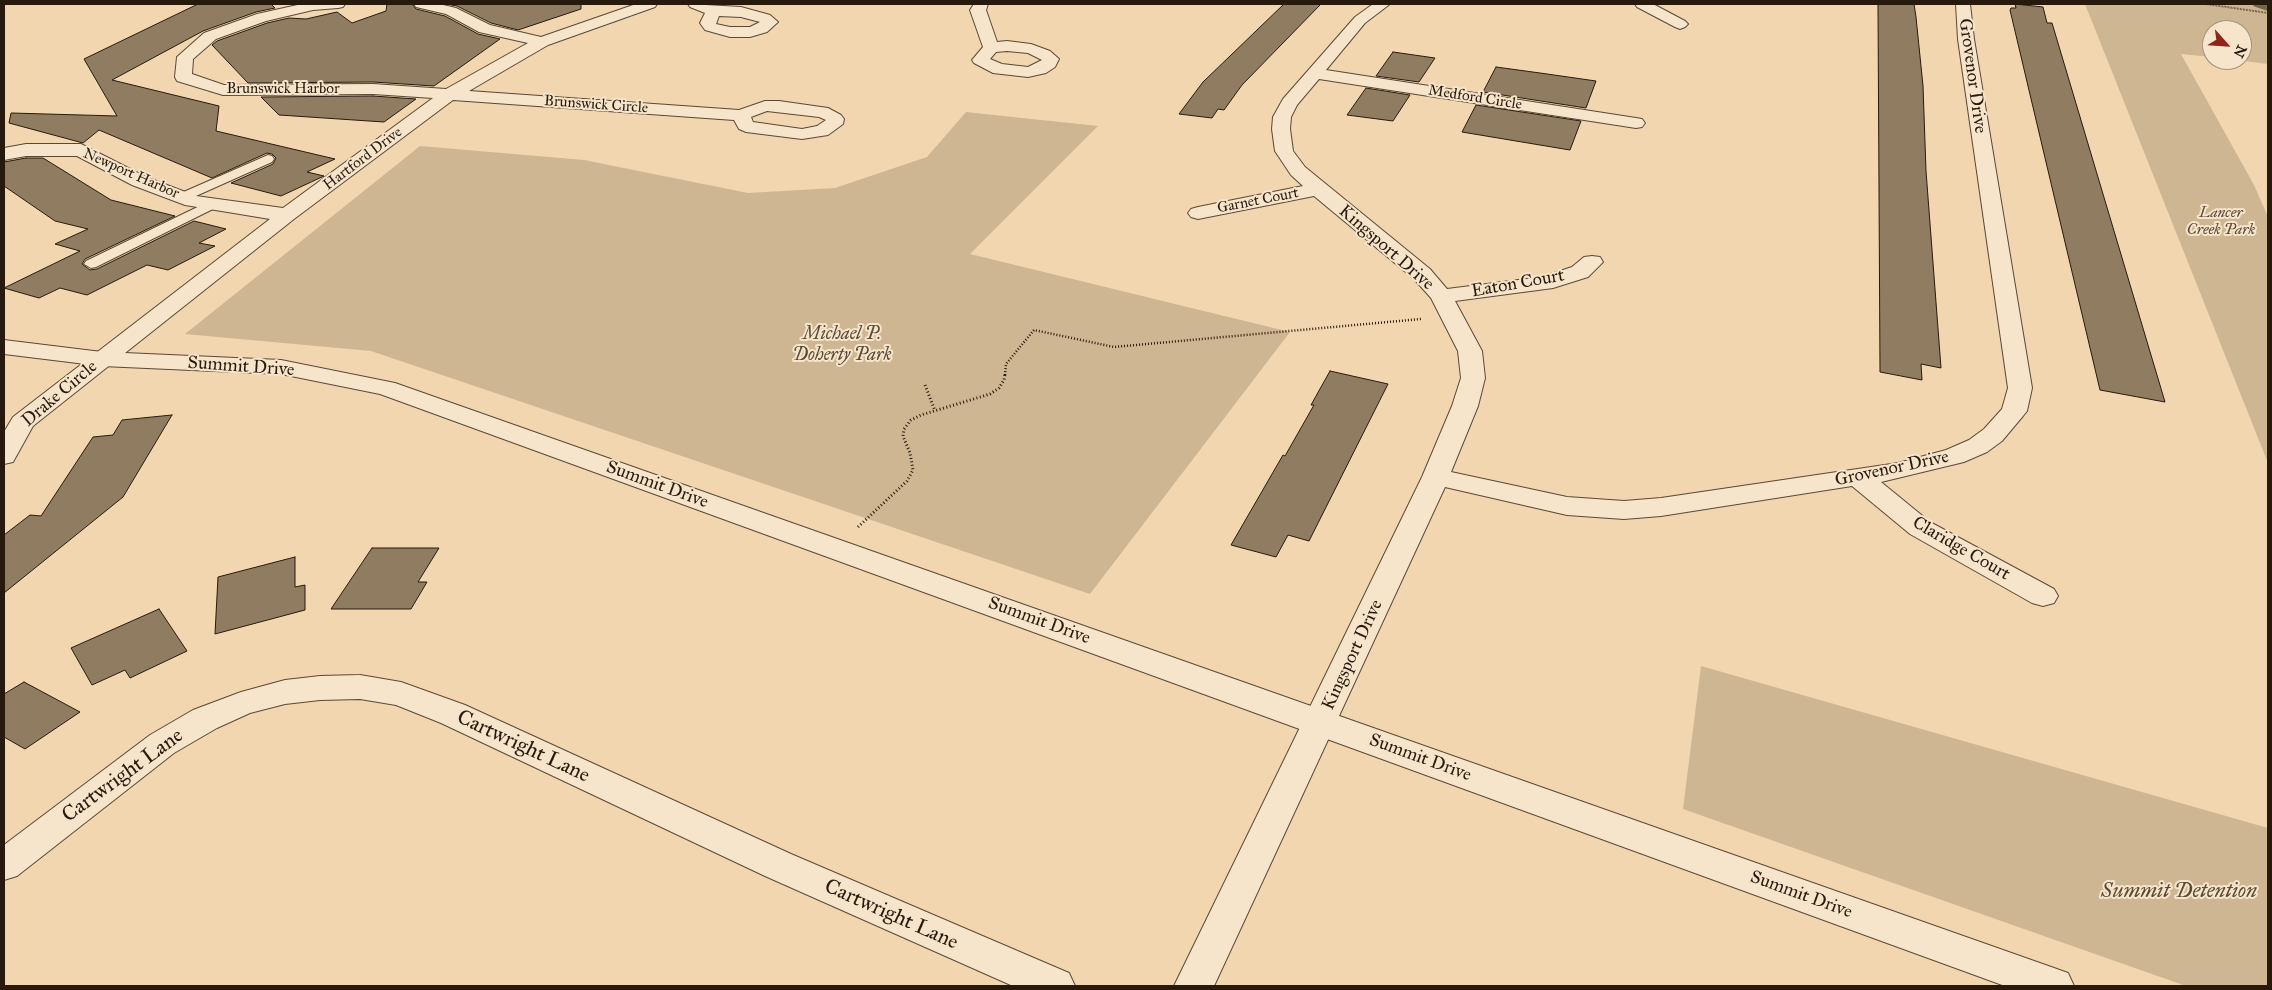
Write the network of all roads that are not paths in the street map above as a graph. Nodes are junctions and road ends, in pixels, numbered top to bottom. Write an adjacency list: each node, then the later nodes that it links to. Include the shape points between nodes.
1 (338, 4): 9 (street, Brunswick Harbor)
2 (421, 4): 12 (street, via 451,11 485,29)
3 (650, 4): 12 (street, Hartford Drive)
4 (695, 4): 10 (street)
5 (981, 4): 13 (street, via 978,10)
6 (1383, 4): 14 (street, Kingsport Drive, via 1360,20)
7 (1642, 4): 11 (street)
8 (1963, 4): 32 (street, Grovenor Drive, via 2020,388 2018,399 2007,420 1978,446 1956,456)
9 (299, 6): 15 (street, Brunswick Harbor, via 210,36 185,58 183,77 223,90 373,89)
10 (714, 11)
11 (1680, 24)
12 (542, 42): 15 (street, Hartford Drive)
13 (991, 48)
14 (1315, 73): 17 (street, Medford Circle); 20 (street, Kingsport Drive, via 1289,103 1280,129 1284,151 1298,171)
15 (450, 94): 16 (street, Brunswick Circle); 24 (street, Hartford Drive)
16 (741, 115)
17 (1636, 123)
18 (4, 154): 21 (street, Newport Harbor, via 26,150 81,150 139,181)
19 (268, 159): 21 (lane)
20 (1318, 189): 23 (street, Garnet Court); 27 (street, Kingsport Drive, via 1422,274)
21 (183, 197): 22 (street, Newport Harbor)
22 (212, 204): 24 (street, Newport Harbor); 26 (lane)
23 (1198, 212)
24 (287, 215): 29 (street, Hartford Drive)
25 (1592, 262): 27 (street, Eaton Court, via 1580,272 1545,283)
26 (91, 264)
27 (1441, 296): 31 (street, Kingsport Drive, via 1470,351 1473,378)
28 (4, 347): 29 (street, Summit Drive)
29 (102, 358): 30 (street, Drake Circle, via 22,422); 34 (street, Summit Drive, via 281,367 386,388)
30 (4, 456)
31 (1436, 477): 32 (street, Grovenor Drive, via 1567,506 1624,510); 34 (street, Kingsport Drive)
32 (1859, 478): 33 (street, Claridge Court, via 1920,528)
33 (2043, 596)
34 (1321, 722): 37 (street, Kingsport Drive); 38 (street, Summit Drive)
35 (4, 864): 36 (street, Cartwright Lane, via 162,744 205,719 241,704 285,692 360,687 401,694 453,714 778,865)
36 (1054, 986)
37 (1194, 986)
38 (2054, 986)

